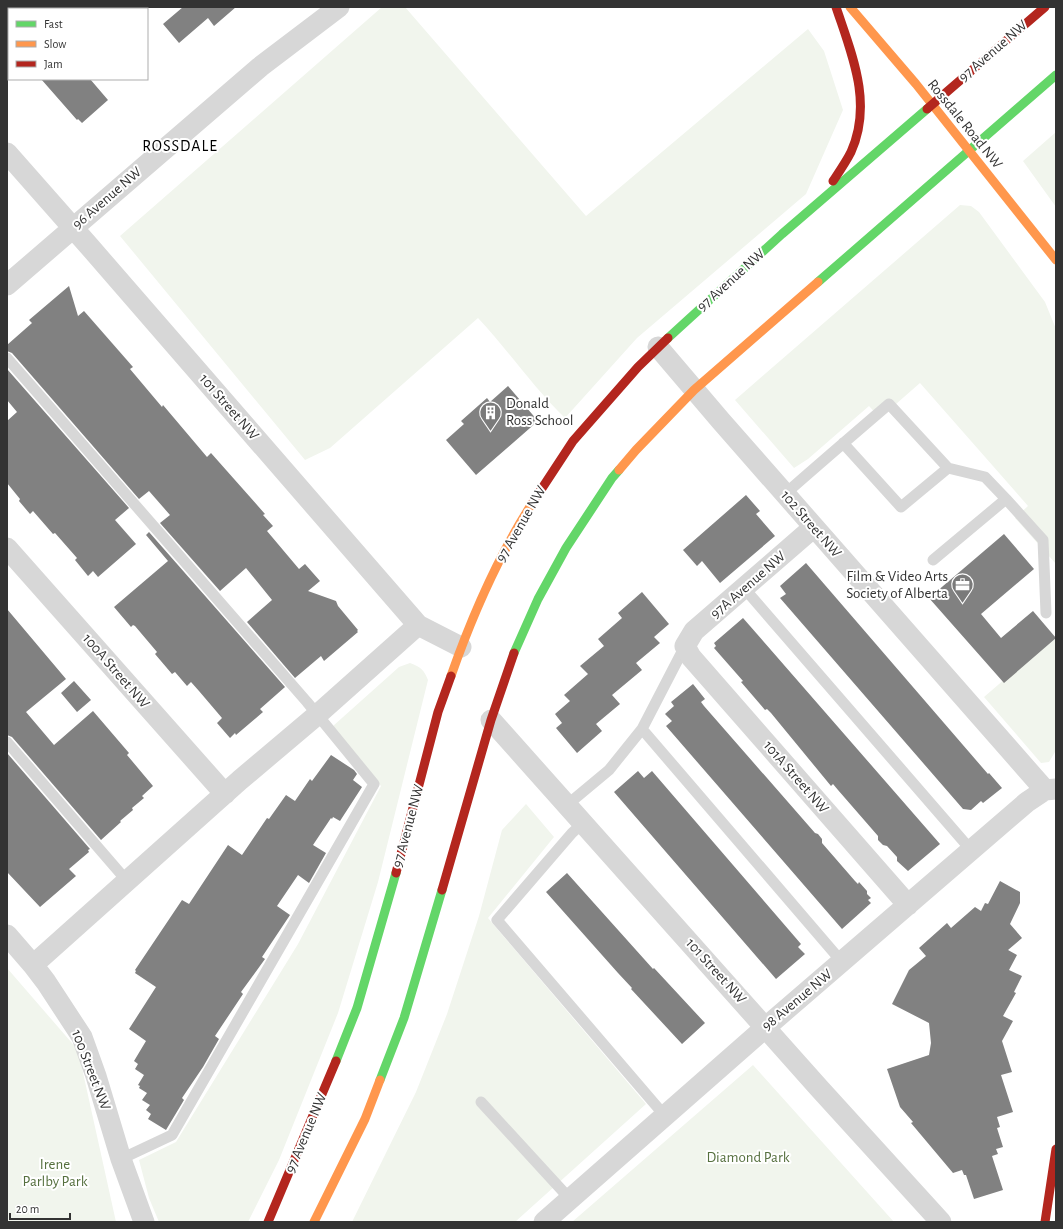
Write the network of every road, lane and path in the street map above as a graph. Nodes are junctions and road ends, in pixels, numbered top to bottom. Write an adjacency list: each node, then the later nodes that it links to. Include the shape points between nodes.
1 (339, 7): 10 (street, 96 Avenue NW, via 254,72)
2 (836, 7): 9 (main road, via 858,73 862,105 850,153)
3 (850, 7): 6 (main road, Rossdale Road NW)
4 (1045, 7): 6 (main road, 97 Avenue NW)
5 (1056, 75): 7 (main road)
6 (931, 105): 7 (main road, Rossdale Road NW); 9 (main road, 97 Avenue NW)
7 (969, 150): 11 (main road, Rossdale Road NW); 15 (main road)
8 (7, 153): 10 (street, 101 Street NW)
9 (822, 199): 13 (main road, 97 Avenue NW)
10 (74, 228): 12 (street, 96 Avenue NW); 25 (street, 101 Street NW)
11 (1056, 260)
12 (7, 284)
13 (658, 347): 15 (street, 102 Street NW); 27 (main road, 97 Avenue NW, via 574,441 530,507 490,579)
14 (7, 358): 28 (lane)
15 (694, 390): 18 (street, 102 Street NW); 29 (main road, via 612,478 566,548 538,599 514,653)
16 (843, 443): 17 (lane, via 888,404); 17 (lane, via 901,507); 18 (lane)
17 (948, 468): 19 (lane, via 985,477)
18 (785, 494): 20 (street, 102 Street NW)
19 (1006, 499): 22 (lane); 24 (lane, via 1043,540)
20 (814, 527): 23 (street, 97A Avenue NW); 32 (street, 102 Street NW)
21 (7, 548): 33 (street, 100A Street NW)
22 (932, 560)
23 (744, 588): 26 (street, 97A Avenue NW, via 694,631); 36 (lane)
24 (1046, 613)
25 (418, 625): 27 (street, 101 Street NW); 28 (street)
26 (685, 646): 30 (lane); 38 (street, 101A Street NW, via 691,657)
27 (461, 647): 48 (main road, 97 Avenue NW, via 438,712 385,914 357,1008)
28 (317, 715): 33 (street); 46 (lane, via 374,784 172,1134)
29 (491, 720): 34 (street, 101 Street NW); 50 (main road, via 404,1018 366,1119)
30 (642, 729): 34 (lane, via 609,770); 40 (lane)
31 (7, 742): 37 (lane)
32 (1050, 789): 36 (street, 98 Avenue NW, via 1027,802)
33 (225, 794): 37 (street)
34 (567, 805): 35 (street, 101 Street NW)
35 (584, 824): 42 (street, 101 Street NW); 44 (lane, via 572,833 497,920)
36 (971, 850): 38 (street, 98 Avenue NW)
37 (127, 881): 41 (street)
38 (908, 905): 40 (street, 98 Avenue NW)
39 (7, 935): 41 (street, 100 Street NW)
40 (842, 962): 42 (street, 98 Avenue NW)
41 (33, 965): 46 (street, 100 Street NW, via 82,1037)
42 (766, 1027): 44 (street, 98 Avenue NW); 52 (street, 101 Street NW)
43 (481, 1102): 47 (lane)
44 (665, 1116): 47 (street, 98 Avenue NW)
45 (1056, 1149): 53 (main road)
46 (121, 1159): 49 (street, 100 Street NW)
47 (570, 1199): 51 (street, 98 Avenue NW)
48 (269, 1220)
49 (144, 1222)
50 (314, 1222)
51 (544, 1222)
52 (941, 1222)
53 (1045, 1222)

